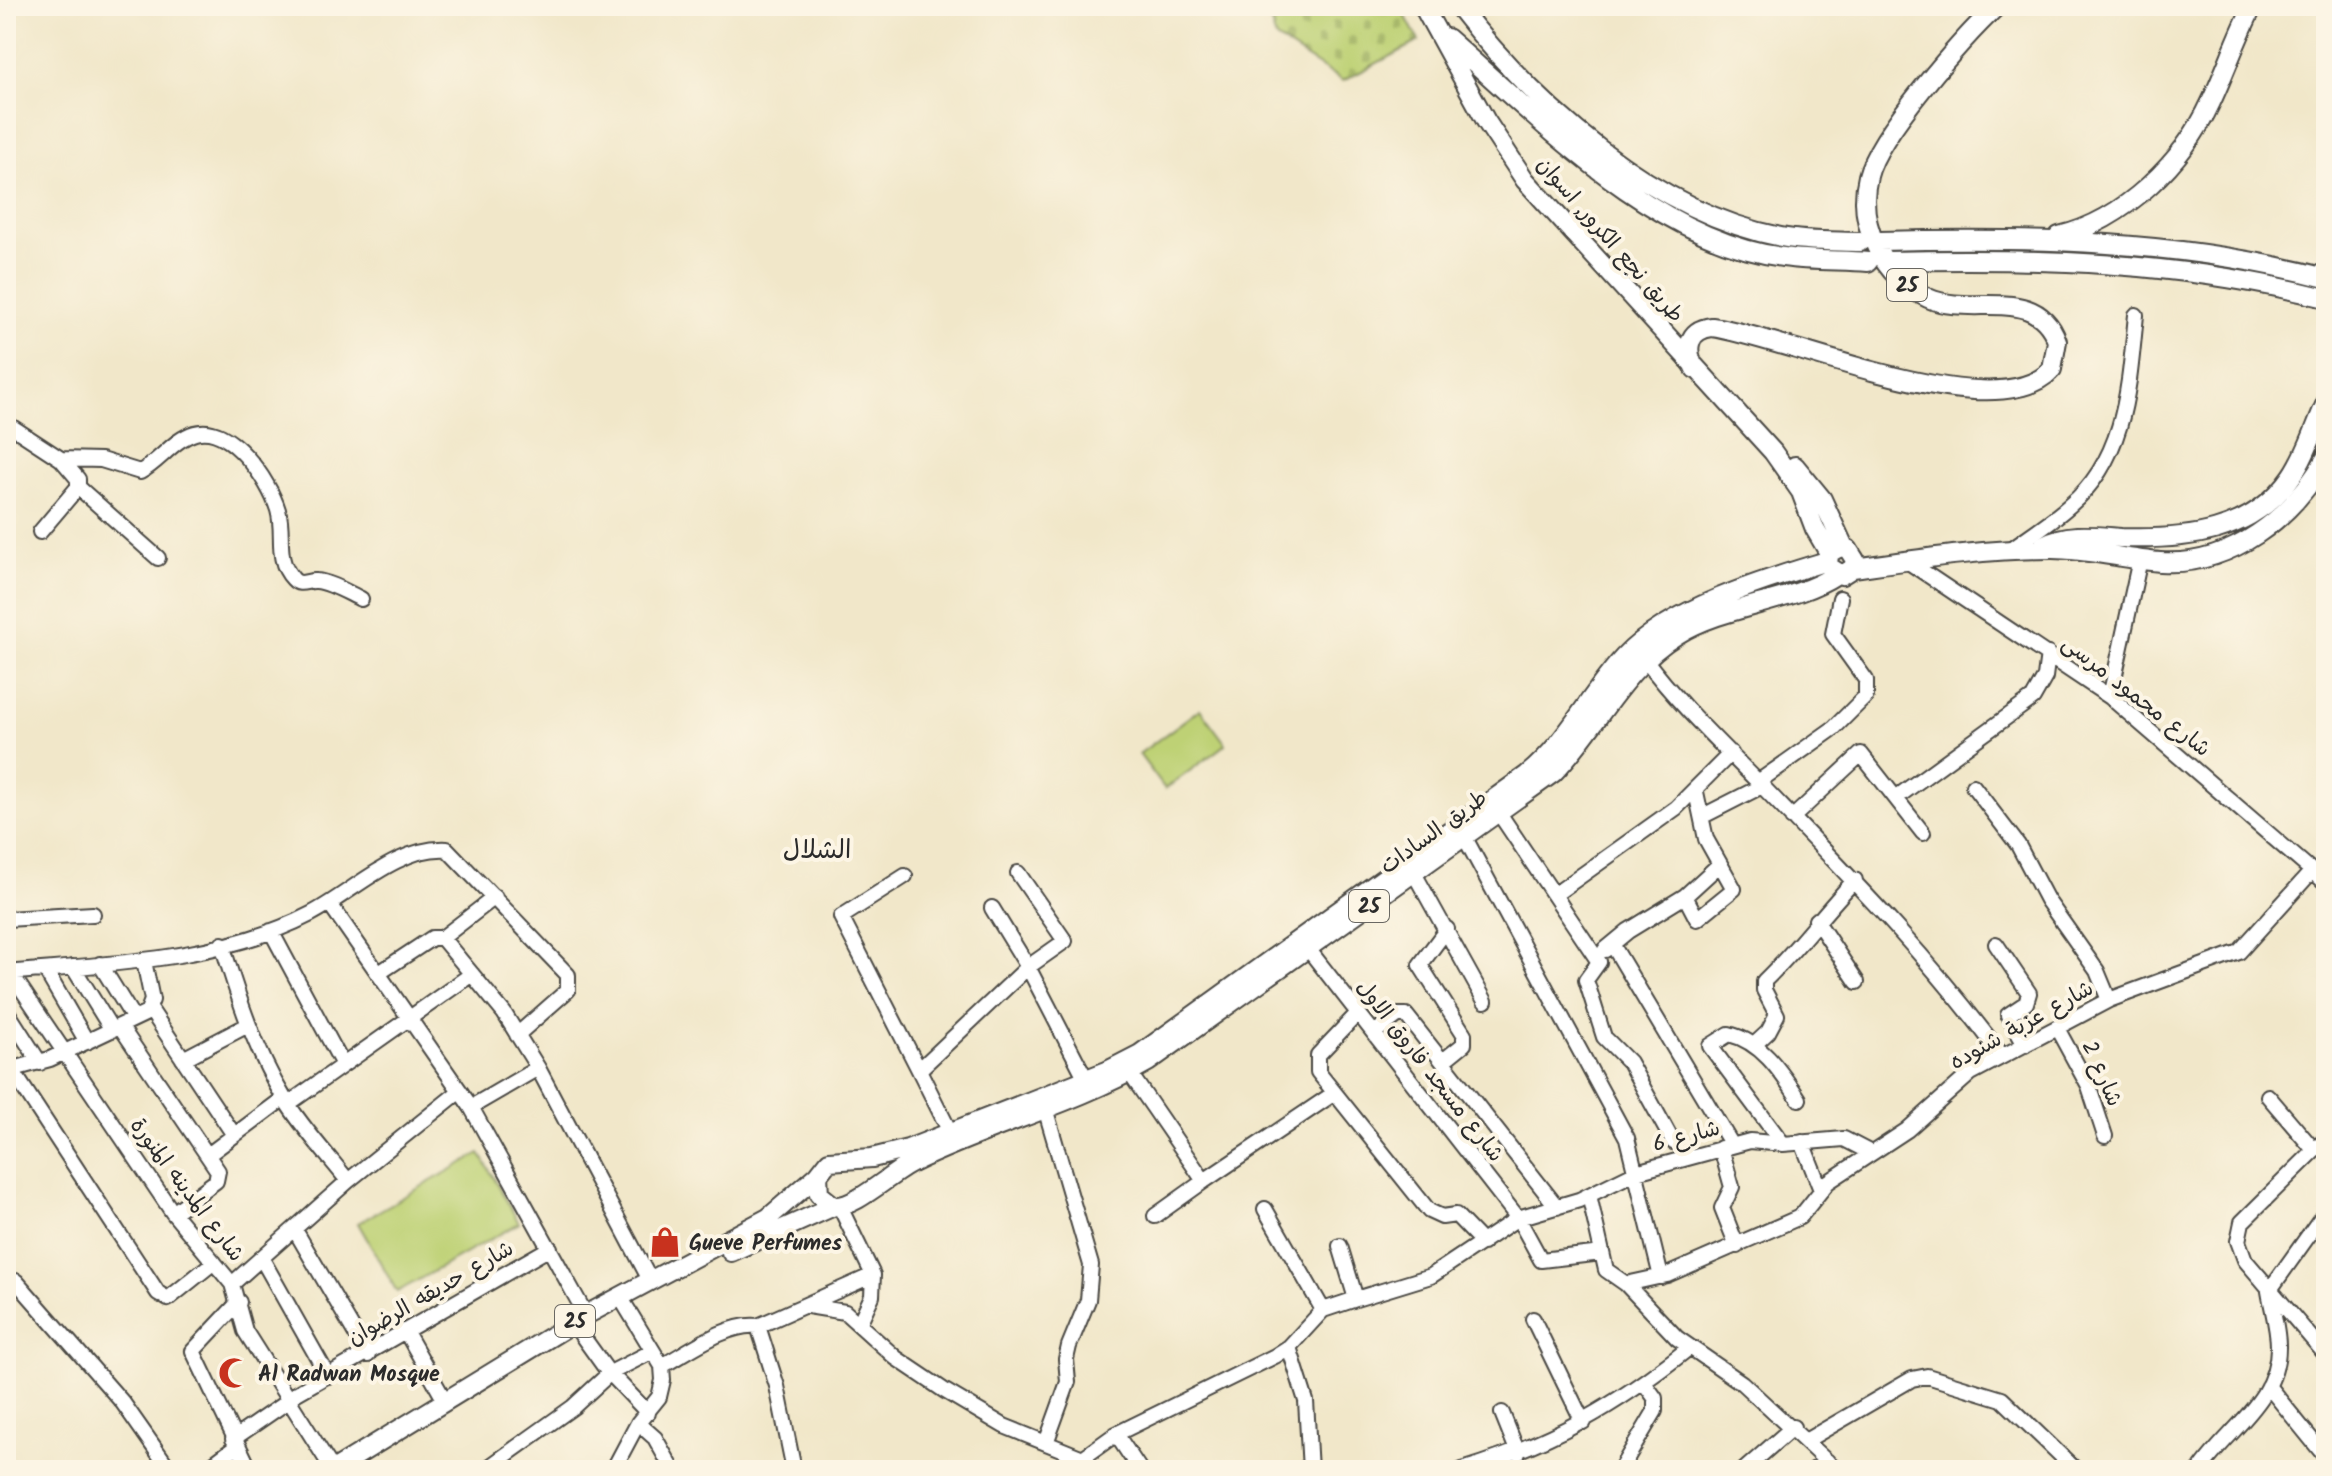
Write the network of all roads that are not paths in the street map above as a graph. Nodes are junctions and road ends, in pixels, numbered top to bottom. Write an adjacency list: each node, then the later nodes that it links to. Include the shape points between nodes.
1 (1423, 6): 5 (main road, طريق نجع الكرور, اسوان)
2 (1458, 6): 8 (main road, via 1546,104 1647,180 1739,226 1783,238)
3 (1997, 6): 14 (main road, 25, via 1950,56 1889,137 1869,174 1866,216 1881,256 1894,273 1928,298 1948,305 2013,305 2043,317 2057,341 2052,369 2031,387 1966,390 1924,384 1712,327 1697,331 1689,343)
4 (2253, 6): 6 (main road, via 2201,120 2167,166 2102,218 2072,233)
5 (1435, 28): 10 (main road, via 1582,158 1681,221 1782,257); 14 (main road, طريق نجع الكرور, اسوان, via 1525,180)
6 (2040, 240): 7 (main road); 11 (main road, via 2217,255)
7 (1879, 241)
8 (1860, 242)
9 (1888, 261): 12 (main road, via 2023,259 2140,266 2229,277)
10 (1868, 262)
11 (2326, 278)
12 (2326, 298)
13 (2136, 315): 24 (street, via 2127,401 2107,458 2070,505)
14 (1695, 369): 17 (main road, طريق نجع الكرور, اسوان)
15 (2326, 403): 23 (main road, via 2294,474 2237,522 2184,538 2071,536)
16 (6, 423): 19 (street)
17 (1765, 443): 21 (main road, طريق نجع الكرور, اسوان, via 1801,492); 27 (main road, طريق نجع الكرور, اسوان, via 1814,488 1835,522)
18 (2326, 458): 26 (main road, 25, via 2291,506 2239,545 2187,561)
19 (61, 459): 20 (street, via 75,472); 31 (street, via 101,460 140,472 192,433 223,437 244,454 276,504 281,554 294,581 317,581)
20 (78, 487): 22 (street); 25 (street)
21 (1815, 529): 27 (main road, طريق نجع الكرور, اسوان); 29 (main road, via 1809,553)
22 (40, 532)
23 (2037, 549): 24 (main road, 25); 26 (main road, 25)
24 (2010, 550): 28 (main road, 25)
25 (158, 558)
26 (2140, 559): 34 (street)
27 (1838, 561): 28 (main road, 25); 29 (main road, طريق السادات / 25); 33 (main road, طريق السادات / 25, via 1811,588 1699,622)
28 (1907, 561): 32 (street, شارع محمود مرسى)
29 (1795, 572): 101 (main road, طريق السادات / 25, via 1691,610 1650,634 1615,668 1562,742 1521,781 1156,1044)
30 (1840, 598): 36 (street, via 1833,634 1866,680 1866,696 1825,736)
31 (361, 599)
32 (2048, 654): 34 (street, شارع محمود مرسى); 39 (street, via 2039,690 2023,707)
33 (1644, 658): 35 (street); 40 (main road, طريق السادات / 25, via 1574,752)
34 (2110, 697): 46 (street, شارع محمود مرسى)
35 (1731, 753): 36 (street); 38 (street)
36 (1760, 784): 41 (street); 42 (street)
37 (1973, 786): 77 (street, via 2018,845 2040,889 2097,971)
38 (1696, 792): 41 (street); 52 (street)
39 (1897, 797): 42 (street, via 1861,754); 43 (street)
40 (1499, 813): 44 (main road, طريق السادات / 25); 52 (street)
41 (1703, 816): 45 (street, via 1706,839)
42 (1792, 818): 50 (street)
43 (1923, 833)
44 (1464, 836): 48 (main road, طريق السادات / 25); 121 (street, via 1627,1138)
45 (1720, 864): 53 (street); 53 (street, via 1732,893 1697,919)
46 (2312, 871): 51 (street, شارع محمود مرسى); 77 (street, شارع عزبة شنوده, via 2239,952)
47 (1018, 873): 71 (street, via 1065,941)
48 (1414, 873): 60 (street); 66 (main road, طريق السادات / 25)
49 (905, 876): 99 (street, via 841,917)
50 (1855, 880): 59 (street); 92 (street, via 1952,987)
51 (2326, 883)
52 (1554, 895): 67 (street)
53 (1685, 896): 64 (street)
54 (495, 897): 55 (street, via 454,854 439,849 393,864); 62 (street); 87 (street, via 570,982 559,1001)
55 (330, 904): 61 (street); 73 (street)
56 (992, 908): 71 (street)
57 (93, 914): 58 (street)
58 (6, 919)
59 (1816, 920): 76 (street); 89 (street, via 1764,981 1777,1015)
60 (1447, 929): 78 (street); 95 (street, via 1420,965 1464,1034 1464,1044)
61 (271, 931): 63 (street); 97 (street)
62 (442, 938): 73 (street, via 432,938); 74 (street)
63 (222, 944): 68 (street); 84 (street)
64 (1612, 944): 67 (street); 116 (street)
65 (1996, 944): 90 (street, via 2029,993 2026,1003 2008,1015)
66 (1309, 950): 81 (street, شارع مسجد فاروق الاول); 100 (main road, طريق السادات / 25)
67 (1595, 958): 113 (street, via 1599,964 1586,980 1604,1037 1629,1062)
68 (144, 961): 69 (street); 79 (street)
69 (100, 964): 70 (street); 83 (street)
70 (68, 967): 72 (street); 75 (street); 83 (street)
71 (1028, 967): 99 (street); 101 (street)
72 (47, 973): 75 (street); 88 (street)
73 (379, 973): 82 (street)
74 (472, 974): 82 (street); 87 (street)
75 (10, 980): 91 (street, شارع المدينه المنورة)
76 (1857, 982)
77 (2109, 1000): 85 (street, شارع عزبة شنوده)
78 (1485, 1001)
79 (150, 1009): 83 (street); 93 (street)
80 (6, 1010): 94 (street)
81 (1358, 1013): 86 (street, شارع مسجد فاروق الاول); 103 (street, via 1316,1060)
82 (408, 1019): 97 (street); 102 (street)
83 (122, 1025): 88 (street); 119 (street)
84 (248, 1025): 93 (street); 106 (street)
85 (2058, 1030): 90 (street, شارع عزبة شنوده); 111 (street, شارع 2, via 2089,1087)
86 (1374, 1033): 95 (street, via 1402,1013); 134 (street, شارع مسجد فاروق الاول)
87 (517, 1035): 98 (street)
88 (87, 1042): 91 (street)
89 (1754, 1045): 105 (street); 115 (street, via 1729,1034 1709,1049)
90 (2025, 1045): 92 (street, شارع عزبة شنوده)
91 (63, 1054): 94 (street); 132 (street, شارع المدينه المنورة)
92 (2002, 1056): 118 (street, شارع عزبة شنوده, via 1964,1077 1915,1125)
93 (183, 1059): 110 (street)
94 (38, 1060): 96 (street)
95 (1443, 1061): 129 (street)
96 (8, 1064): 142 (street, via 158,1293 168,1299)
97 (343, 1065): 106 (street)
98 (538, 1068): 107 (street); 145 (street)
99 (919, 1070): 109 (street)
100 (1129, 1072): 108 (main road, طريق السادات / 25); 124 (street)
101 (1086, 1079): 109 (main road, طريق السادات / 25)
102 (460, 1091): 107 (street); 123 (street)
103 (1333, 1094): 124 (street); 136 (street, via 1429,1211 1442,1217 1456,1215)
104 (2268, 1096): 117 (street)
105 (1799, 1099)
106 (286, 1101): 110 (street); 123 (street)
107 (471, 1107): 139 (street)
108 (1045, 1108): 126 (main road, طريق السادات / 25, via 914,1162); 179 (street, via 1091,1265 1088,1300 1066,1359 1068,1382)
109 (950, 1132): 120 (main road, طريق السادات / 25, via 896,1153)
110 (234, 1135): 119 (street)
111 (2105, 1136)
112 (2326, 1139): 117 (street)
113 (1673, 1142)
114 (1802, 1142): 115 (street, شارع 6); 118 (street, شارع 6, via 1849,1140); 125 (street)
115 (1783, 1144): 116 (street, شارع 6)
116 (1726, 1146): 121 (street, شارع 6); 138 (street, via 1732,1187 1722,1208)
117 (2314, 1150): 149 (street, via 2248,1214 2239,1231 2240,1251)
118 (1871, 1153): 125 (street, شارع عزبة شنوده)
119 (208, 1155): 132 (street, via 218,1179)
120 (848, 1159): 122 (main road, via 829,1161); 126 (main road, via 862,1171)
121 (1636, 1172): 127 (street, شارع 6); 144 (street)
122 (818, 1175): 128 (main road, via 819,1194); 145 (main road, 25, via 768,1218)
123 (348, 1181): 135 (street)
124 (1204, 1181): 133 (street)
125 (1821, 1190): 138 (street, شارع عزبة شنوده, via 1800,1217)
126 (861, 1195): 128 (main road, via 852,1204)
127 (1589, 1195): 129 (street, شارع 6); 140 (street)
128 (837, 1206): 143 (street); 152 (main road, 25, via 811,1213)
129 (1557, 1207): 134 (street, شارع 6)
130 (1265, 1209): 154 (street)
131 (2326, 1211): 149 (street)
132 (173, 1213): 142 (street, شارع المدينه المنورة)
133 (1155, 1216)
134 (1518, 1218): 136 (street, شارع 6); 140 (street, شارع مسجد فاروق الاول, via 1543,1261)
135 (295, 1230): 141 (street); 163 (street)
136 (1483, 1243): 150 (street, شارع 6, via 1431,1276)
137 (1340, 1246): 150 (street)
138 (1737, 1246): 144 (street, شارع عزبة شنوده)
139 (550, 1248): 156 (street); 159 (street, شارع حديقه الرضوان)
140 (1602, 1253): 148 (street, via 1606,1270)
141 (262, 1259): 147 (street); 167 (street)
142 (214, 1262): 147 (street, شارع المدينه المنورة)
143 (873, 1275): 153 (street); 157 (street, via 872,1296)
144 (1661, 1277): 148 (street, شارع عزبة شنوده)
145 (650, 1280): 156 (main road, 25)
146 (16, 1281): 184 (street, via 123,1403)
147 (232, 1284): 151 (street, شارع المدينه المنورة)
148 (1626, 1284): 161 (street)
149 (2269, 1291): 164 (street); 169 (street, via 2278,1345)
150 (1356, 1299): 154 (street, شارع 6)
151 (239, 1302): 170 (street, شارع المدينه المنورة, via 245,1331); 177 (street, via 193,1350)
152 (625, 1305): 156 (main road, 25); 162 (street)
153 (808, 1306): 157 (street, via 845,1312); 158 (street)
154 (1323, 1310): 160 (street)
155 (1533, 1319): 174 (street)
156 (582, 1322): 166 (street); 171 (main road, 25); 188 (main road, 25)
157 (859, 1324): 179 (street, via 919,1375 1004,1426)
158 (758, 1326): 165 (street, via 725,1333); 192 (street)
159 (406, 1332): 163 (street, شارع حديقه الرضوان); 171 (street)
160 (1289, 1347): 176 (street); 195 (street, via 1306,1401)
161 (1689, 1348): 168 (street); 175 (street, via 1742,1383)
162 (653, 1351): 165 (street); 166 (street)
163 (368, 1355): 167 (street, شارع حديقه الرضوان)
164 (2326, 1355)
165 (662, 1366): 173 (street, via 661,1391)
166 (610, 1373): 173 (street); 189 (street, via 573,1407)
167 (328, 1376): 170 (street, شارع حديقه الرضوان)
168 (1645, 1384): 174 (street); 197 (street, via 1655,1398 1655,1411)
169 (2268, 1386): 180 (street); 201 (street, via 2257,1406)
170 (289, 1396): 177 (street, شارع حديقه الرضوان); 187 (street, شارع المدينه المنورة)
171 (444, 1399): 187 (main road, 25)
172 (1502, 1413): 182 (street)
173 (643, 1418): 190 (street); 191 (street)
174 (1583, 1422): 182 (street)
175 (1793, 1427): 178 (street); 198 (street)
176 (1116, 1434): 181 (street); 194 (street)
177 (233, 1438): 185 (street, شارع حديقه الرضوان); 186 (street)
178 (1807, 1440): 183 (street); 200 (street, via 1912,1379 1927,1376 2007,1402)
179 (1046, 1443): 181 (street)
180 (2325, 1456)
181 (1083, 1458): 193 (street)
182 (1513, 1460): 196 (street)
183 (1832, 1465): 199 (street)
184 (170, 1470)
185 (205, 1470)
186 (250, 1470)
187 (333, 1470)
188 (356, 1470)
189 (485, 1470)
190 (613, 1470)
191 (673, 1470)
192 (794, 1470)
193 (1066, 1470)
194 (1140, 1470)
195 (1310, 1470)
196 (1462, 1470)
197 (1620, 1470)
198 (1744, 1470)
199 (1814, 1470)
200 (2076, 1470)
201 (2200, 1470)

